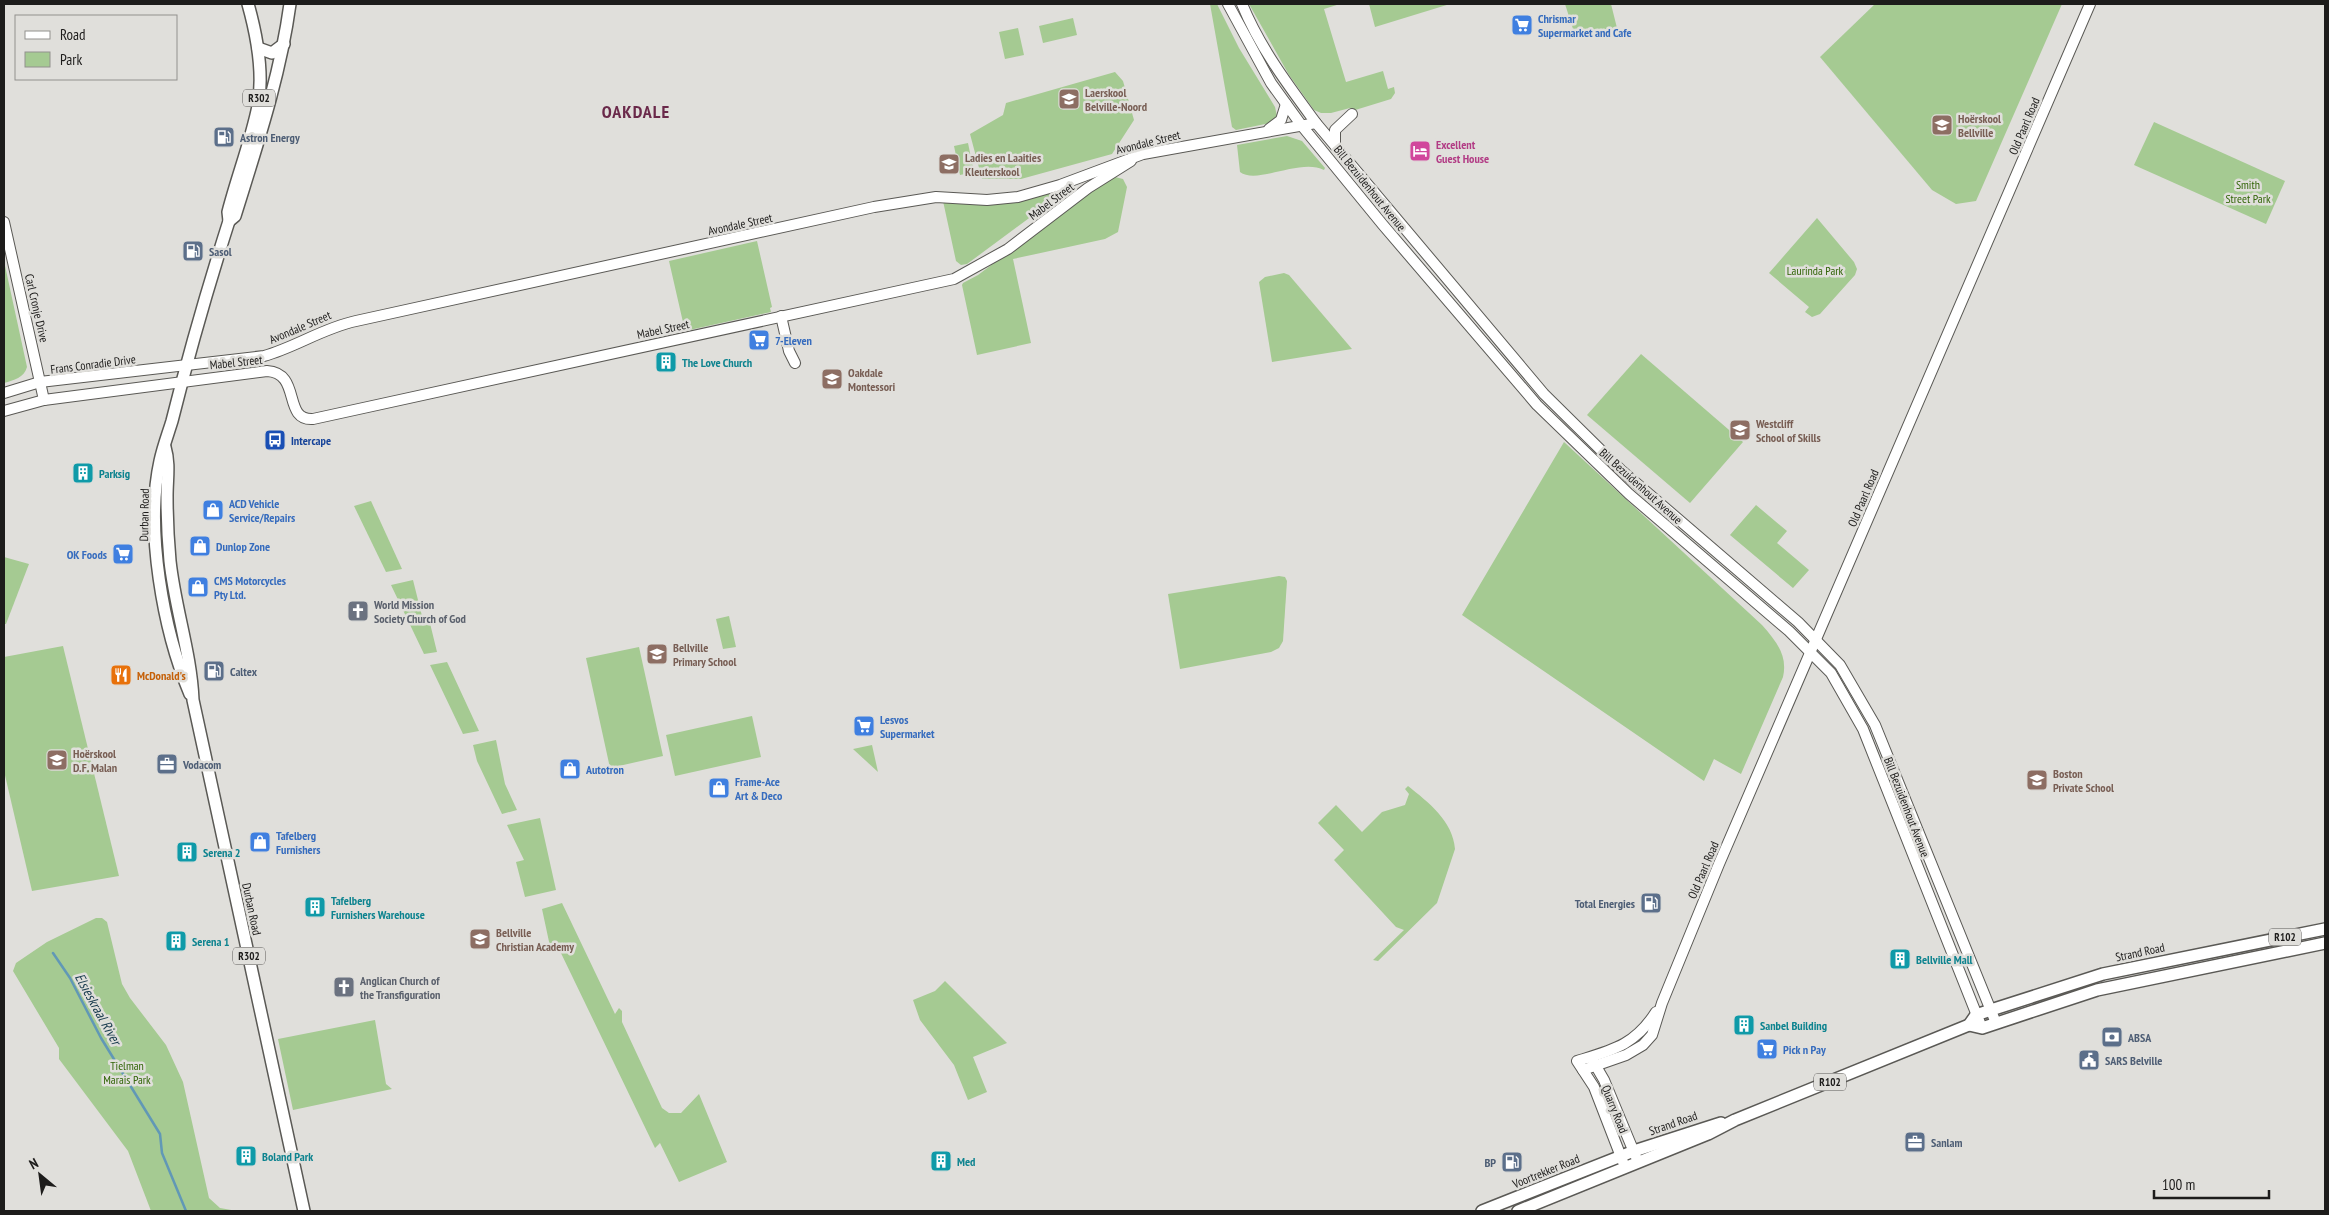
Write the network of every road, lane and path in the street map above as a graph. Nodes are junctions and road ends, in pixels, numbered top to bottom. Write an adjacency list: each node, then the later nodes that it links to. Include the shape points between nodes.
1 (248, 4): 7 (main road, Durban Road / R302)
2 (290, 4): 6 (main road, Durban Road / R302)
3 (1228, 4): 8 (main road, Bill Bezuidenhout Avenue)
4 (1242, 4): 10 (main road, Bill Bezuidenhout Avenue, via 1282,78)
5 (2090, 4): 27 (main road, Old Paarl Road)
6 (284, 44): 7 (main road, via 272,53); 15 (main road, Durban Road / R302, via 252,164 235,216)
7 (258, 48): 15 (main road, Durban Road / R302, via 258,106 228,212)
8 (1286, 104): 11 (main road, Bill Bezuidenhout Avenue); 12 (main road, via 1281,120)
9 (1352, 114): 13 (main road, via 1335,130)
10 (1316, 124): 11 (main road, Avondale Street); 13 (main road, Bill Bezuidenhout Avenue)
11 (1302, 126): 12 (main road, Avondale Street); 28 (main road, Bill Bezuidenhout Avenue, via 1542,410 1629,494)
12 (1264, 132): 14 (main road, Avondale Street)
13 (1335, 146): 27 (main road, Bill Bezuidenhout Avenue, via 1544,394 1621,470)
14 (1143, 154): 19 (main road, Mabel Street, via 1088,188 1008,249 954,280); 21 (main road, Avondale Street, via 1018,197 987,200 936,197 874,208 335,325 264,356)
15 (229, 221): 21 (main road, Durban Road / R302)
16 (4, 222): 18 (main road, Carl Cronje Drive)
17 (4, 242): 18 (main road, Carl Cronje Drive)
18 (10, 252): 22 (main road, Carl Cronje Drive)
19 (781, 316): 20 (main road); 23 (main road, Mabel Street, via 314,420 304,418 296,411 288,383 276,372)
20 (795, 364)
21 (186, 365): 22 (main road, Frans Conradie Drive); 23 (main road, Durban Road / R302)
22 (40, 382): 24 (main road, Frans Conradie Drive); 25 (main road, Carl Cronje Drive)
23 (181, 382): 25 (main road); 51 (main road, Durban Road / R302, via 160,460 156,515 161,589 184,680 193,700)
24 (4, 393)
25 (44, 400): 26 (main road)
26 (4, 412)
27 (1816, 639): 28 (main road, Old Paarl Road); 29 (main road, Bill Bezuidenhout Avenue, via 1840,665 1867,708)
28 (1810, 650): 30 (main road, Bill Bezuidenhout Avenue, via 1841,688 1863,729); 35 (main road, Old Paarl Road)
29 (1911, 815): 30 (main road, via 1918,847); 36 (main road, Bill Bezuidenhout Avenue)
30 (1912, 857): 37 (main road, Bill Bezuidenhout Avenue)
31 (2325, 929): 33 (main road, Strand Road / R102)
32 (2325, 943): 34 (main road, R102)
33 (2103, 974): 34 (main road, via 2107,981 2141,975); 36 (main road, Strand Road / R102)
34 (2157, 978): 38 (main road, R102, via 2073,996)
35 (1662, 1002): 41 (main road, Old Paarl Road, via 1655,1029); 42 (main road, Old Paarl Road, via 1638,1036)
36 (1991, 1010): 37 (main road, Strand Road / R102); 38 (main road, Bill Bezuidenhout Avenue)
37 (1976, 1016): 39 (main road); 40 (main road, Bill Bezuidenhout Avenue)
38 (1996, 1023): 40 (main road, R102)
39 (1969, 1025): 40 (main road); 46 (main road, Strand Road / R102)
40 (1982, 1028)
41 (1648, 1039): 42 (main road, via 1623,1049); 45 (main road, Old Paarl Road, via 1626,1055)
42 (1613, 1049): 43 (main road, Old Paarl Road)
43 (1590, 1057): 44 (main road, Old Paarl Road); 45 (main road, Quarry Road)
44 (1580, 1066): 45 (main road, Old Paarl Road); 48 (main road, Quarry Road, via 1594,1087)
45 (1596, 1066): 47 (main road, Quarry Road)
46 (1735, 1120): 47 (main road, Strand Road / R102, via 1706,1126); 49 (main road, Strand Road / R102)
47 (1634, 1151): 48 (main road, Strand Road / R102); 49 (main road, Quarry Road)
48 (1620, 1156): 50 (main road, Quarry Road); 52 (main road, Voortrekker Road / R102)
49 (1638, 1163): 50 (main road, Strand Road / R102)
50 (1625, 1168): 53 (main road, R102)
51 (304, 1211)
52 (1482, 1211)
53 (1518, 1211)

